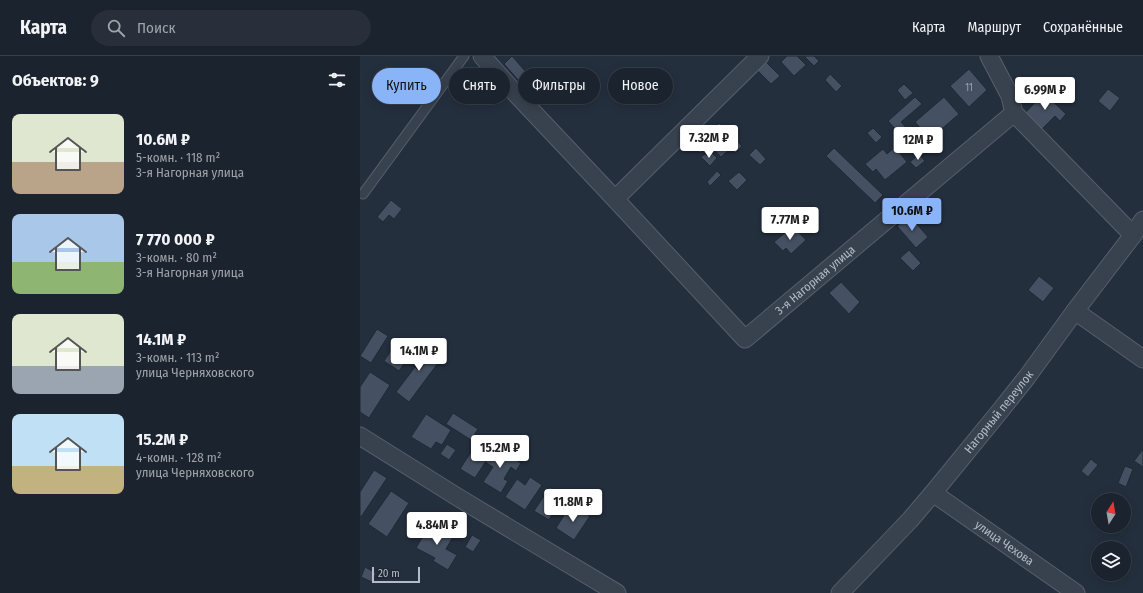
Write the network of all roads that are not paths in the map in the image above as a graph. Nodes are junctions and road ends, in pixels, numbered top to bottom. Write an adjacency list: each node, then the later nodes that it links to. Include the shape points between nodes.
1 (464, 56): 6 (lane)
2 (482, 56): 7 (street)
3 (760, 56): 7 (street)
4 (989, 56): 5 (street, via 1010,96)
5 (1014, 112): 7 (street, 3-я Нагорная улица, via 745,339); 9 (street)
6 (363, 194)
7 (615, 199)
8 (1143, 220): 9 (street, Нагорный переулок)
9 (1133, 235): 10 (street, Нагорный переулок)
10 (1075, 311): 11 (street); 13 (street, Нагорный переулок, via 1027,377)
11 (1143, 360)
12 (360, 436): 14 (street)
13 (933, 493): 15 (street, Нагорный переулок); 16 (street, улица Чехова)
14 (617, 593)
15 (840, 593)
16 (1076, 593)

